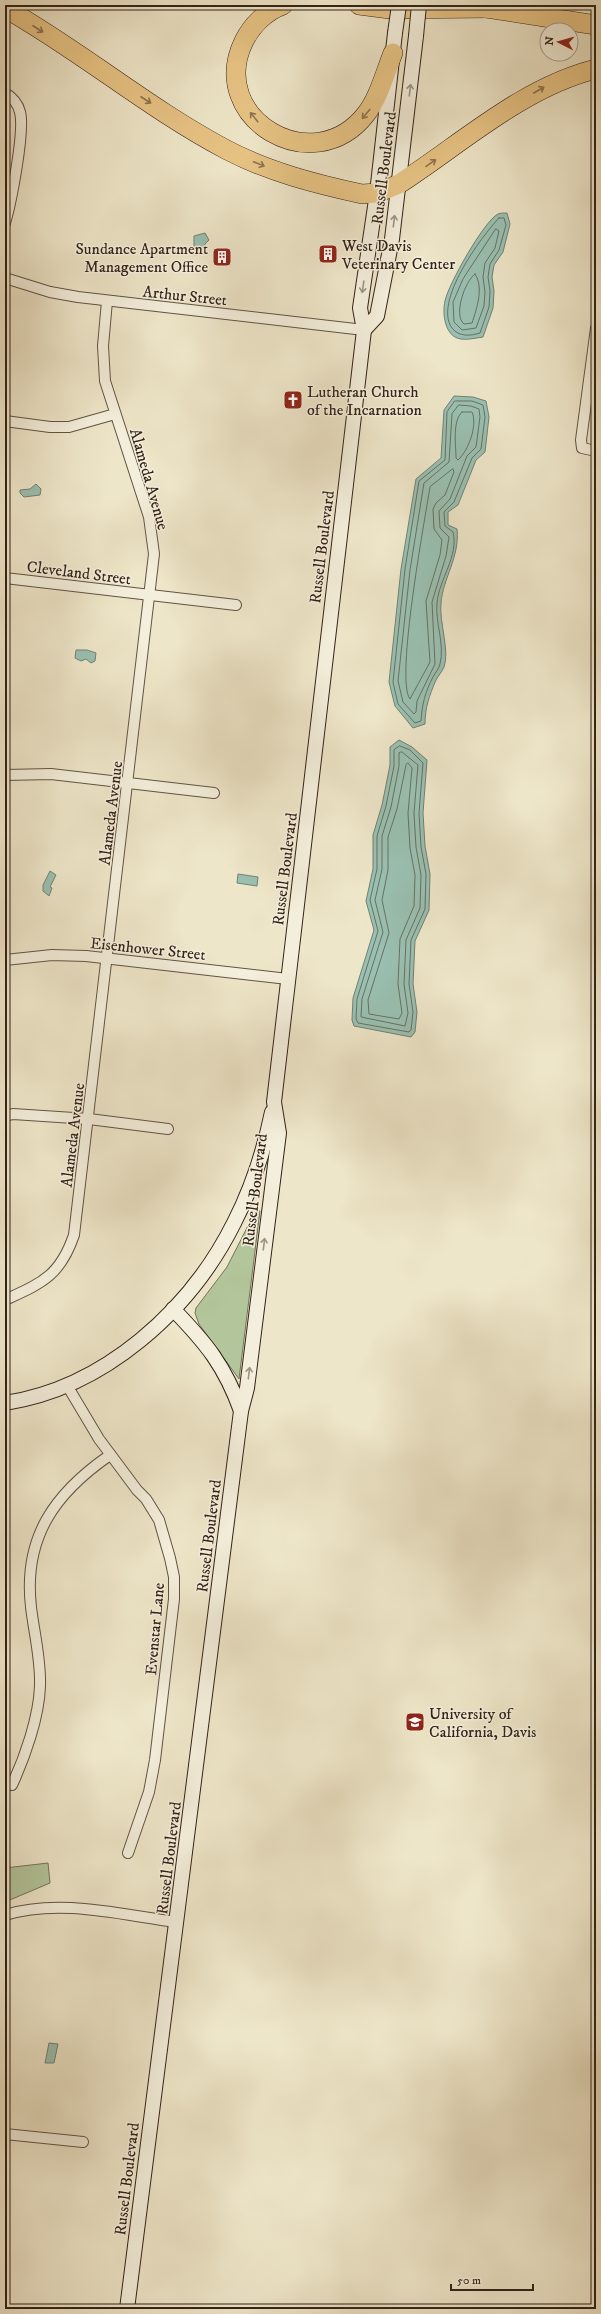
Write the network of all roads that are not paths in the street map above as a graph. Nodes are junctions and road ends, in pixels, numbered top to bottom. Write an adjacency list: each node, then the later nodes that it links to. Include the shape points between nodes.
1 (283, 5): 9 (highway, one-way to 1, via 372,105 343,135 330,141 286,141 266,130 252,117 245,106 237,81 239,54 247,36 268,13)
2 (359, 5): 7 (highway, via 390,9)
3 (398, 5): 9 (main road, Russell Boulevard, bridge)
4 (419, 5): 12 (main road, Russell Boulevard, one-way to 4, bridge)
5 (469, 5): 7 (highway)
6 (5, 8): 13 (highway, one-way to 13, via 185,126 228,150 276,171 362,194)
7 (492, 8): 8 (highway)
8 (596, 25)
9 (393, 53): 13 (main road, Russell Boulevard)
10 (596, 69): 12 (highway, one-way to 10, via 540,89 566,77)
11 (5, 93): 14 (street, via 16,103 21,121 12,198)
12 (399, 184): 13 (highway); 18 (main road, Russell Boulevard, one-way to 12, via 377,316 392,239)
13 (377, 193): 18 (main road, Russell Boulevard, one-way to 18, via 360,308)
14 (5, 223)
15 (5, 278): 16 (street, Arthur Street, via 50,292)
16 (107, 301): 18 (street, Arthur Street); 21 (street, Alameda Avenue, via 103,363)
17 (596, 328): 19 (street)
18 (364, 330): 32 (main road, Russell Boulevard)
19 (594, 365): 20 (street)
20 (593, 383): 23 (street, via 582,448)
21 (115, 414): 22 (street, via 69,427); 25 (street, Alameda Avenue, via 149,517 154,554)
22 (5, 422)
23 (596, 451)
24 (5, 578): 25 (street, Cleveland Street)
25 (150, 595): 26 (street, Cleveland Street); 28 (street, Alameda Avenue)
26 (236, 606)
27 (5, 775): 28 (street, via 51,774)
28 (128, 784): 29 (street); 30 (street, Alameda Avenue)
29 (214, 793)
30 (108, 958): 31 (street, Eisenhower Street, via 52,955); 32 (street, Eisenhower Street); 35 (street, Alameda Avenue)
31 (5, 960)
32 (288, 979): 33 (main road, Russell Boulevard)
33 (274, 1102): 38 (main road, via 266,1144 234,1224 207,1266); 41 (main road, Russell Boulevard, one-way to 33, via 247,1388 279,1133)
34 (5, 1116): 35 (street, via 14,1114)
35 (89, 1119): 36 (street); 37 (street, Alameda Avenue, via 78,1213 68,1254 59,1268 47,1279)
36 (168, 1129)
37 (5, 1300)
38 (173, 1310): 39 (main road, via 119,1356); 41 (main road, Russell Boulevard, via 220,1363)
39 (68, 1387): 40 (main road, via 37,1397); 42 (street, Evenstar Lane, via 90,1426)
40 (5, 1403)
41 (241, 1411): 46 (main road, Russell Boulevard)
42 (110, 1454): 43 (street, via 73,1484 58,1501 34,1550 30,1590 40,1688 32,1730); 44 (street, Evenstar Lane, via 146,1499 159,1520 166,1537 174,1577 174,1599 155,1760 149,1792)
43 (12, 1785)
44 (128, 1853)
45 (5, 1915): 46 (street, via 37,1908 61,1907)
46 (177, 1922): 49 (main road, Russell Boulevard)
47 (5, 2134): 48 (street)
48 (83, 2142)
49 (127, 2309)

